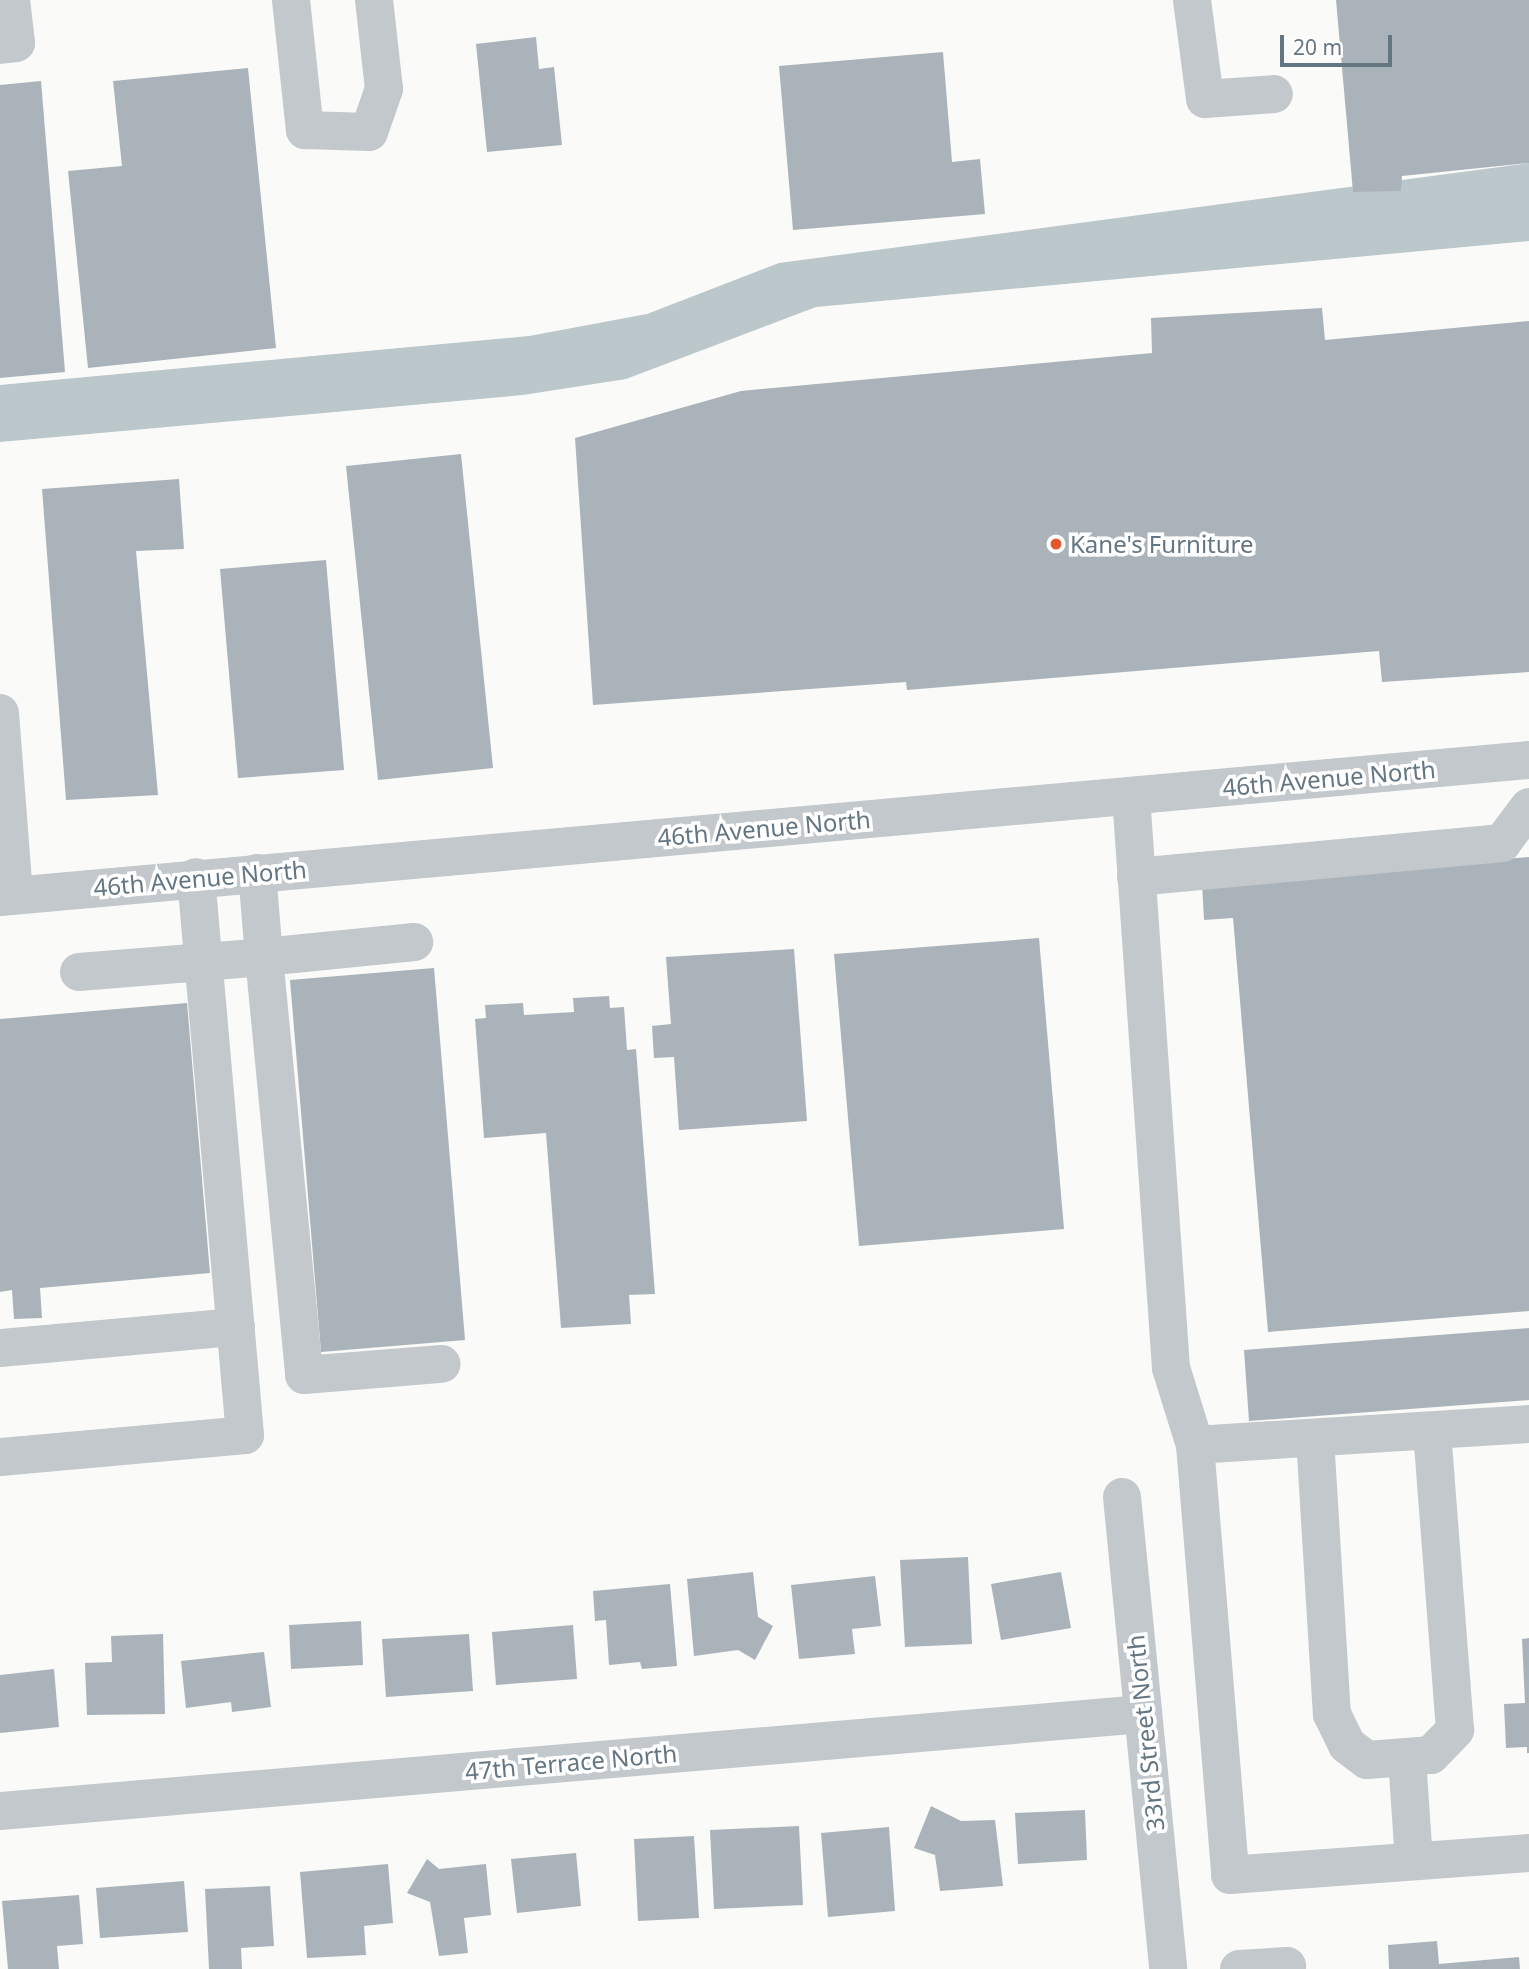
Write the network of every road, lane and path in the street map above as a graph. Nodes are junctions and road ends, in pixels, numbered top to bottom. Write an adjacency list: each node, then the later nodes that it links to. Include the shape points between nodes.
1 (11, 0): 5 (street, via 16,43)
2 (291, 0): 3 (street, via 304,130 369,132 384,89)
3 (374, 0)
4 (1192, 0): 6 (street, via 1205,99)
5 (0, 45)
6 (1274, 94)
7 (0, 713): 14 (street)
8 (1529, 760): 9 (street, 46th Avenue North)
9 (1131, 796): 11 (street, 46th Avenue North); 13 (street)
10 (1529, 807): 13 (street, via 1502,843)
11 (257, 873): 12 (street, 46th Avenue North); 16 (street)
12 (196, 877): 14 (street, 46th Avenue North); 17 (street)
13 (1136, 877): 25 (street, via 1171,1368)
14 (7, 896)
15 (414, 942): 16 (street)
16 (264, 957): 17 (street); 21 (street, via 304,1375)
17 (204, 961): 18 (street); 19 (street)
18 (79, 972)
19 (236, 1327): 20 (street); 26 (street, via 244,1435)
20 (0, 1348)
21 (442, 1364)
22 (1529, 1424): 23 (street)
23 (1432, 1432): 24 (street); 29 (street, via 1455,1730 1431,1755)
24 (1315, 1438): 25 (street); 29 (street, via 1332,1714 1347,1745 1367,1760)
25 (1195, 1445): 32 (street, via 1230,1875)
26 (0, 1457)
27 (1122, 1497): 28 (street, 33rd Street North)
28 (1143, 1714): 30 (street, 47th Terrace North); 33 (street, 33rd Street North)
29 (1407, 1757): 32 (street)
30 (0, 1811)
31 (1529, 1853): 32 (street)
32 (1414, 1861)
33 (1168, 1969)
34 (1239, 1969): 35 (street)
35 (1287, 1969)

